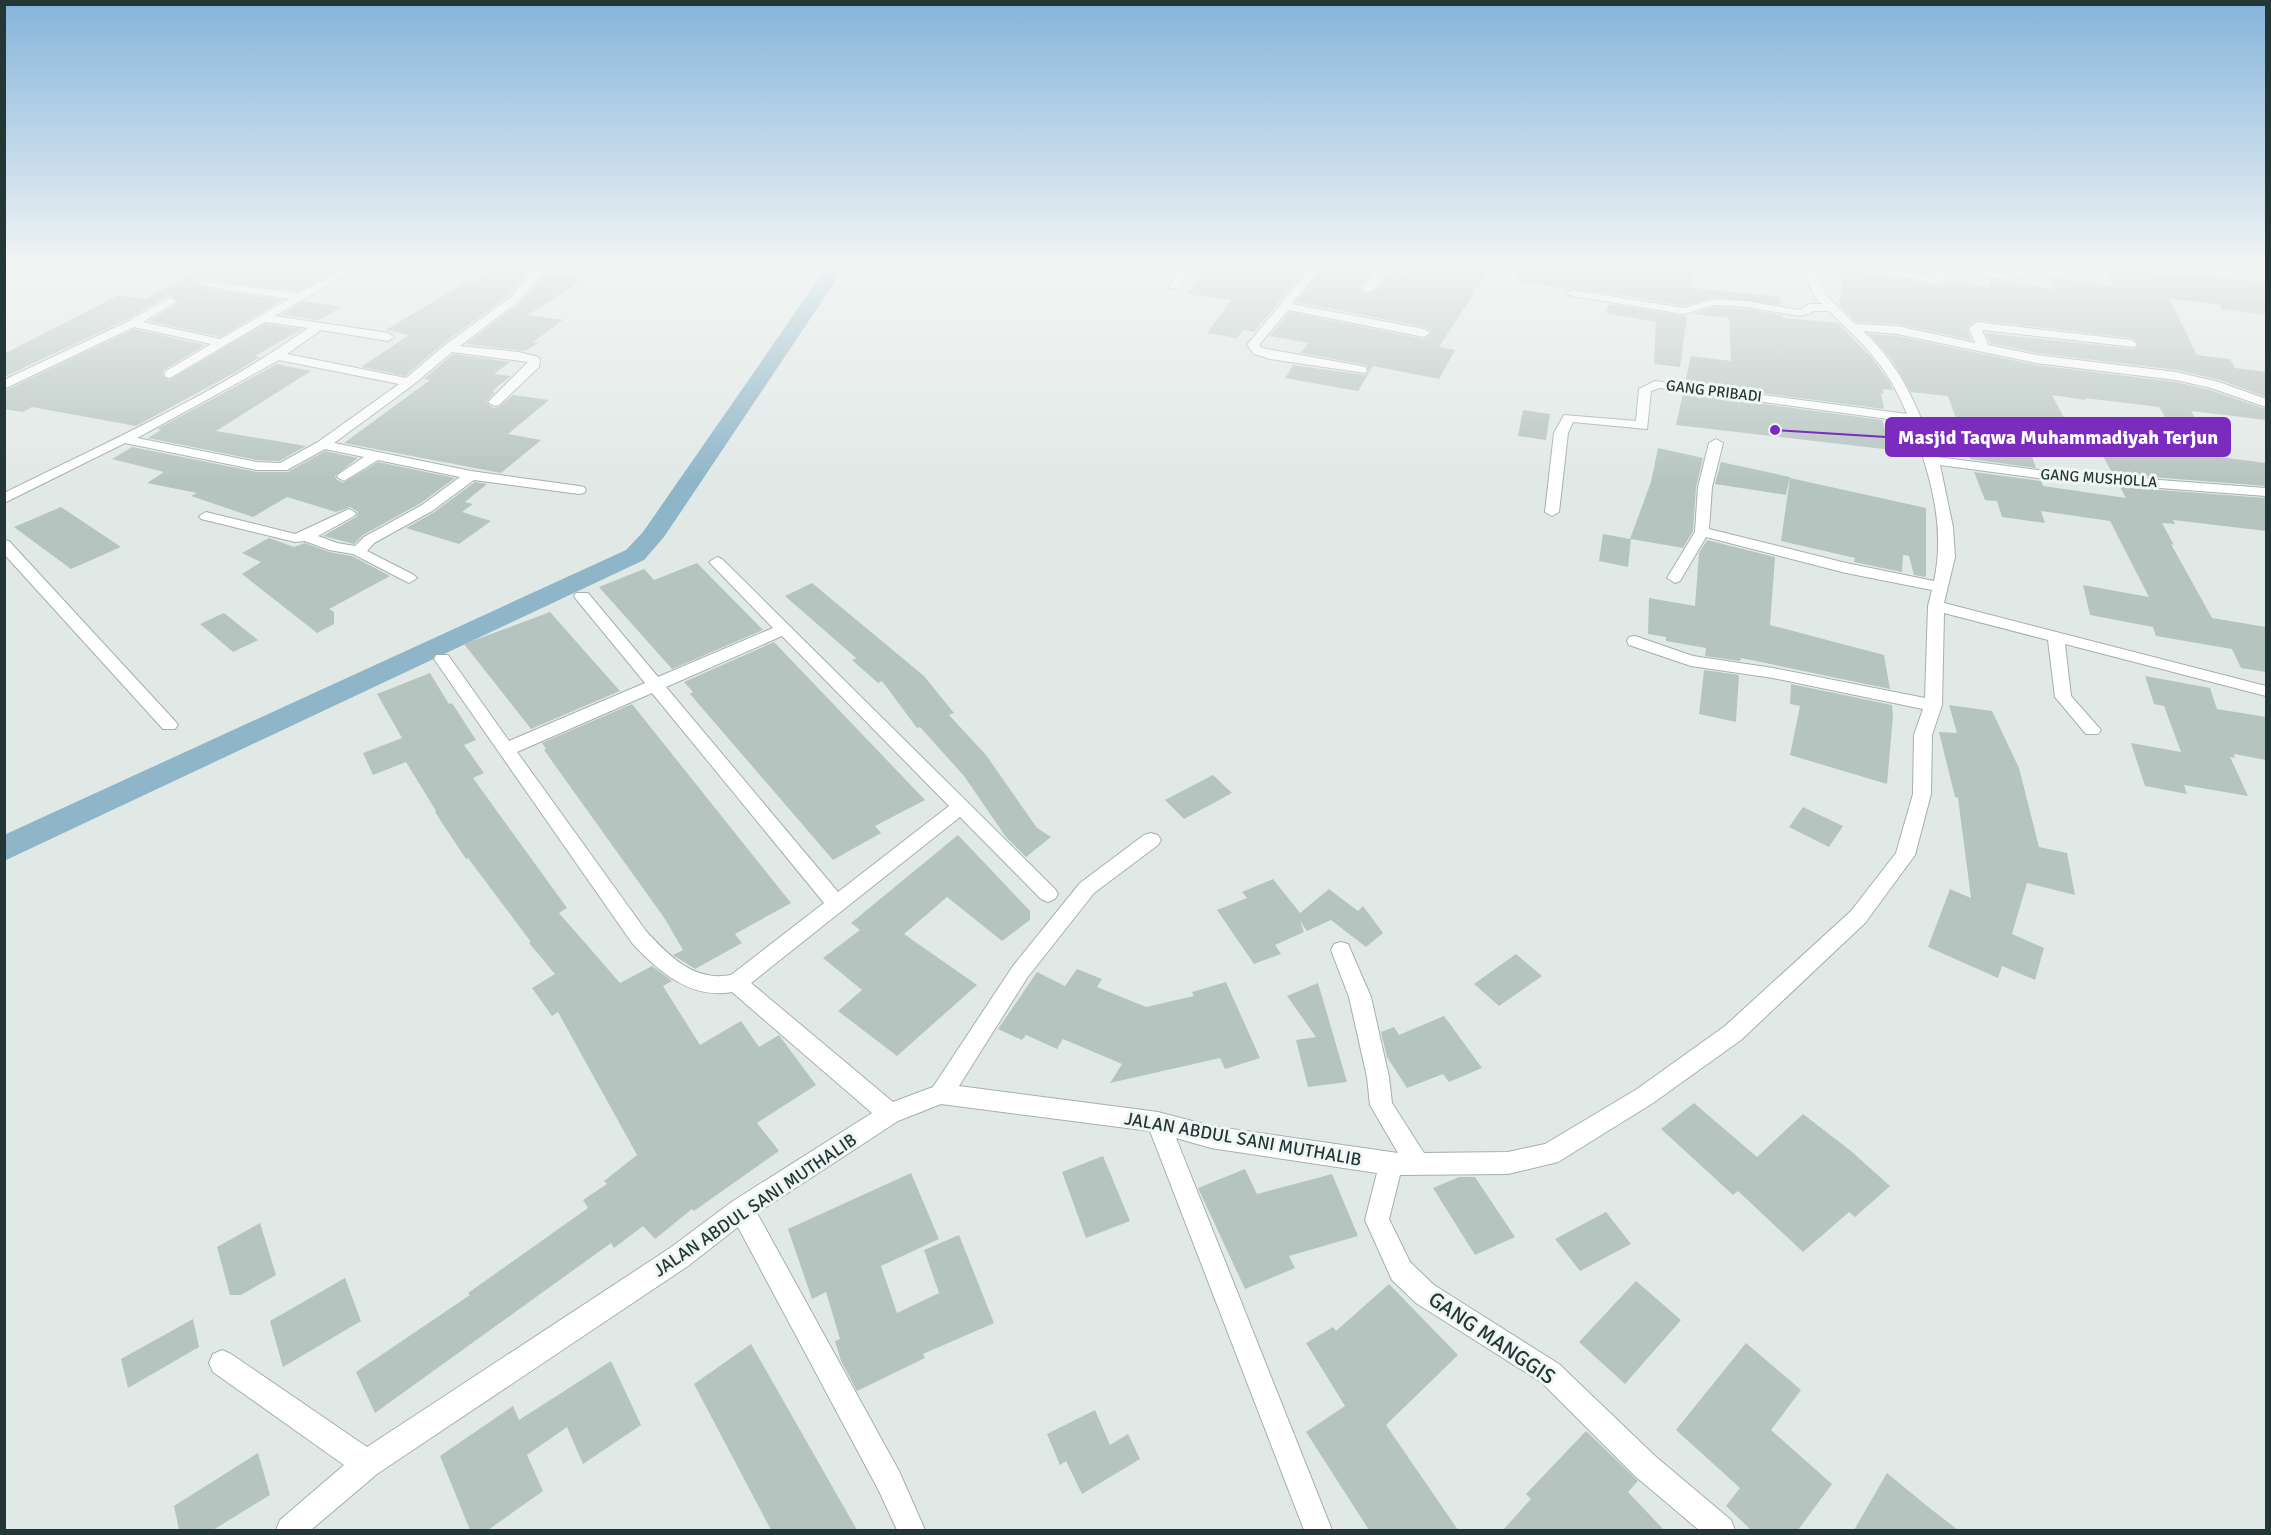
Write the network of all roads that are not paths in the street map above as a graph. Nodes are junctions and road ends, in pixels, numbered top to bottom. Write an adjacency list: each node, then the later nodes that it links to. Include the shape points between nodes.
1 (100, 339): 19 (street)
2 (204, 339): 11 (street)
3 (231, 339): 11 (street)
4 (302, 339): 15 (street)
5 (462, 339): 13 (street)
6 (1258, 339): 16 (street, via 1253,345 1270,355)
7 (1865, 339): 22 (street, JALAN ABDUL SANI MUTHALIB, via 1902,387)
8 (1938, 339): 14 (street)
9 (1979, 339): 14 (street)
10 (2085, 339): 12 (street)
11 (224, 343): 17 (street)
12 (2131, 344)
13 (449, 348): 18 (street); 20 (street, via 534,360 536,364)
14 (1983, 348): 21 (street, via 2036,359 2176,376)
15 (277, 356): 18 (street); 23 (street)
16 (1361, 370)
17 (170, 374)
18 (410, 382): 25 (street)
19 (4, 386)
20 (494, 402)
21 (2266, 403)
22 (1916, 419): 27 (street, JALAN ABDUL SANI MUTHALIB); 33 (street, GANG PRIBADI, via 1659,384 1646,389 1642,426 1569,418 1562,433)
23 (123, 439): 25 (street, via 253,465 282,467); 32 (street)
24 (1716, 443): 36 (street, via 1705,487)
25 (322, 446): 26 (street)
26 (376, 454): 28 (street); 29 (street)
27 (1932, 460): 31 (street, GANG MUSHOLLA, via 2053,476); 44 (street, JALAN ABDUL SANI MUTHALIB, via 1946,527 1947,557)
28 (471, 475): 30 (street); 39 (street)
29 (344, 477)
30 (579, 490)
31 (2266, 492)
32 (4, 499)
33 (1552, 512)
34 (349, 513): 37 (street)
35 (206, 516): 37 (street, via 295,538)
36 (1702, 532): 42 (street); 44 (street, via 1846,568)
37 (306, 536): 39 (street, via 334,547)
38 (4, 544): 52 (street)
39 (359, 550): 41 (street)
40 (717, 562): 45 (street)
41 (410, 578)
42 (1676, 578)
43 (582, 596): 49 (street)
44 (1939, 597): 46 (street); 51 (street, JALAN ABDUL SANI MUTHALIB)
45 (784, 629): 49 (street); 55 (street)
46 (2056, 638): 50 (street); 53 (street, via 2063,697)
47 (1635, 641): 51 (street, via 1691,661)
48 (442, 659): 54 (street)
49 (656, 685): 54 (street); 58 (street)
50 (2266, 691)
51 (1933, 705): 65 (street, JALAN ABDUL SANI MUTHALIB, via 1923,735 1922,794 1905,855 1858,917 1733,1033 1645,1096 1550,1155 1508,1163)
52 (169, 725)
53 (2092, 730)
54 (506, 750): 60 (street, via 639,937 663,963 715,987)
55 (961, 807): 57 (street); 58 (street)
56 (1151, 840): 61 (street, via 1087,888 1020,972)
57 (1048, 894)
58 (836, 904): 60 (street)
59 (1341, 950): 65 (street, via 1360,997 1381,1105)
60 (736, 983): 62 (street)
61 (941, 1095): 62 (street, JALAN ABDUL SANI MUTHALIB); 63 (street, JALAN ABDUL SANI MUTHALIB)
62 (891, 1114): 66 (street, JALAN ABDUL SANI MUTHALIB)
63 (1158, 1122): 64 (street, JALAN ABDUL SANI MUTHALIB, via 1211,1137); 71 (street)
64 (1391, 1164): 65 (street, JALAN ABDUL SANI MUTHALIB); 72 (street, GANG MANGGIS, via 1377,1220 1401,1271 1425,1293 1550,1373 1645,1466)
65 (1419, 1165)
66 (742, 1209): 68 (street, JALAN ABDUL SANI MUTHALIB, via 679,1257); 70 (street, via 889,1481)
67 (222, 1363): 68 (street)
68 (368, 1464): 69 (street, JALAN ABDUL SANI MUTHALIB)
69 (290, 1530)
70 (910, 1530)
71 (1318, 1530)
72 (1721, 1530)

